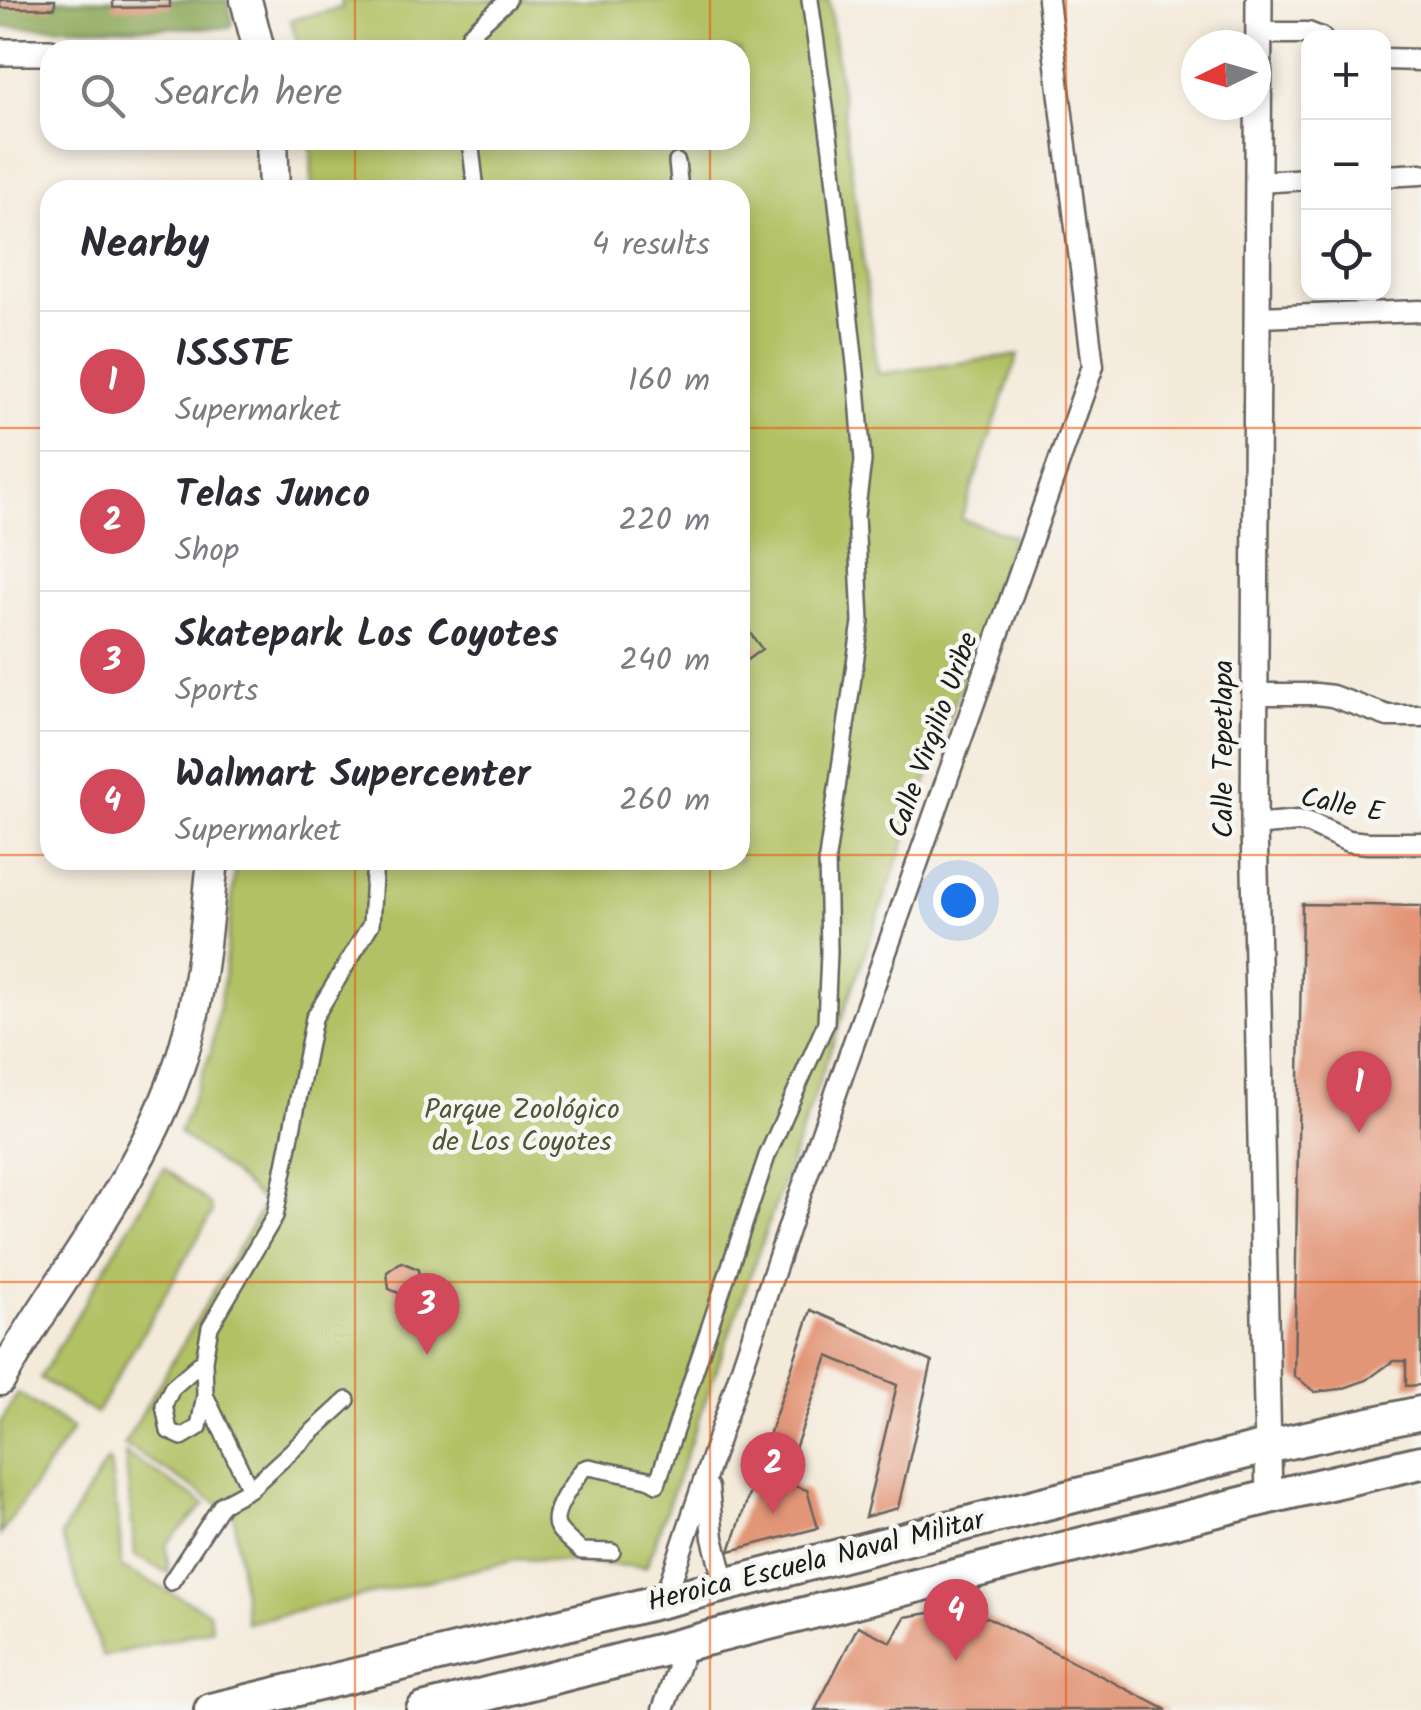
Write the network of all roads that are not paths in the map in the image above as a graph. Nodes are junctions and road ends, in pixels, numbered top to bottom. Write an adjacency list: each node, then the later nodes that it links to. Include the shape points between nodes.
1 (246, 0): 9 (main road)
2 (508, 0): 10 (street)
3 (810, 0): 44 (street, via 862,461 856,515 861,622 827,858 826,1023 766,1156 658,1484 589,1467 558,1508 558,1527 581,1551)
4 (1048, 0): 41 (street, Calle Virgilio Uribe, via 1094,366)
5 (1260, 0): 6 (street, Calle Tepetlapa)
6 (1258, 30)
7 (1301, 33): 8 (street)
8 (1271, 34)
9 (256, 40)
10 (468, 40)
11 (0, 52): 12 (street)
12 (40, 52)
13 (1391, 59): 14 (street)
14 (1421, 60)
15 (1258, 120): 25 (street, Calle Tepetlapa)
16 (272, 150): 21 (main road)
17 (471, 150): 22 (street)
18 (677, 162): 23 (street)
19 (1421, 174): 20 (street)
20 (1391, 176)
21 (274, 180)
22 (475, 180)
23 (679, 180)
24 (1301, 180): 25 (street)
25 (1258, 182): 27 (street, Calle Tepetlapa)
26 (1421, 311): 27 (street)
27 (1258, 317): 28 (street, Calle Tepetlapa)
28 (1253, 694): 29 (street, via 1332,696 1388,716); 30 (street, Calle Tepetlapa)
29 (1421, 716)
30 (1254, 825): 31 (street, Calle E, via 1298,821 1348,841); 39 (street, Calle Tepetlapa)
31 (1421, 843)
32 (212, 870): 35 (main road, via 199,986 174,1080 147,1144)
33 (373, 870): 34 (street, via 370,924 314,1018 275,1216 210,1327)
34 (204, 1360): 36 (street); 36 (street, via 172,1388 164,1405 169,1432 182,1437 199,1427)
35 (2, 1372)
36 (205, 1395): 42 (street)
37 (347, 1400): 42 (street)
38 (1421, 1412): 39 (main road, Heroica Escuela Naval Militar)
39 (1270, 1446): 43 (street, Calle Tepetlapa); 46 (main road, Heroica Escuela Naval Militar)
40 (1421, 1462): 43 (main road, Heroica Escuela Naval Militar)
41 (708, 1471): 46 (street, Calle Virgilio Uribe, via 708,1505); 47 (street, Calle Virgilio Uribe)
42 (250, 1489): 45 (street, via 222,1504)
43 (1270, 1497): 48 (main road, Heroica Escuela Naval Militar)
44 (612, 1552)
45 (171, 1582)
46 (725, 1585): 47 (main road, Heroica Escuela Naval Militar)
47 (664, 1601): 49 (main road, Heroica Escuela Naval Militar)
48 (688, 1642): 51 (main road, Heroica Escuela Naval Militar); 52 (street)
49 (299, 1700): 50 (main road, Heroica Escuela Naval Militar)
50 (211, 1710)
51 (423, 1710)
52 (663, 1710)

